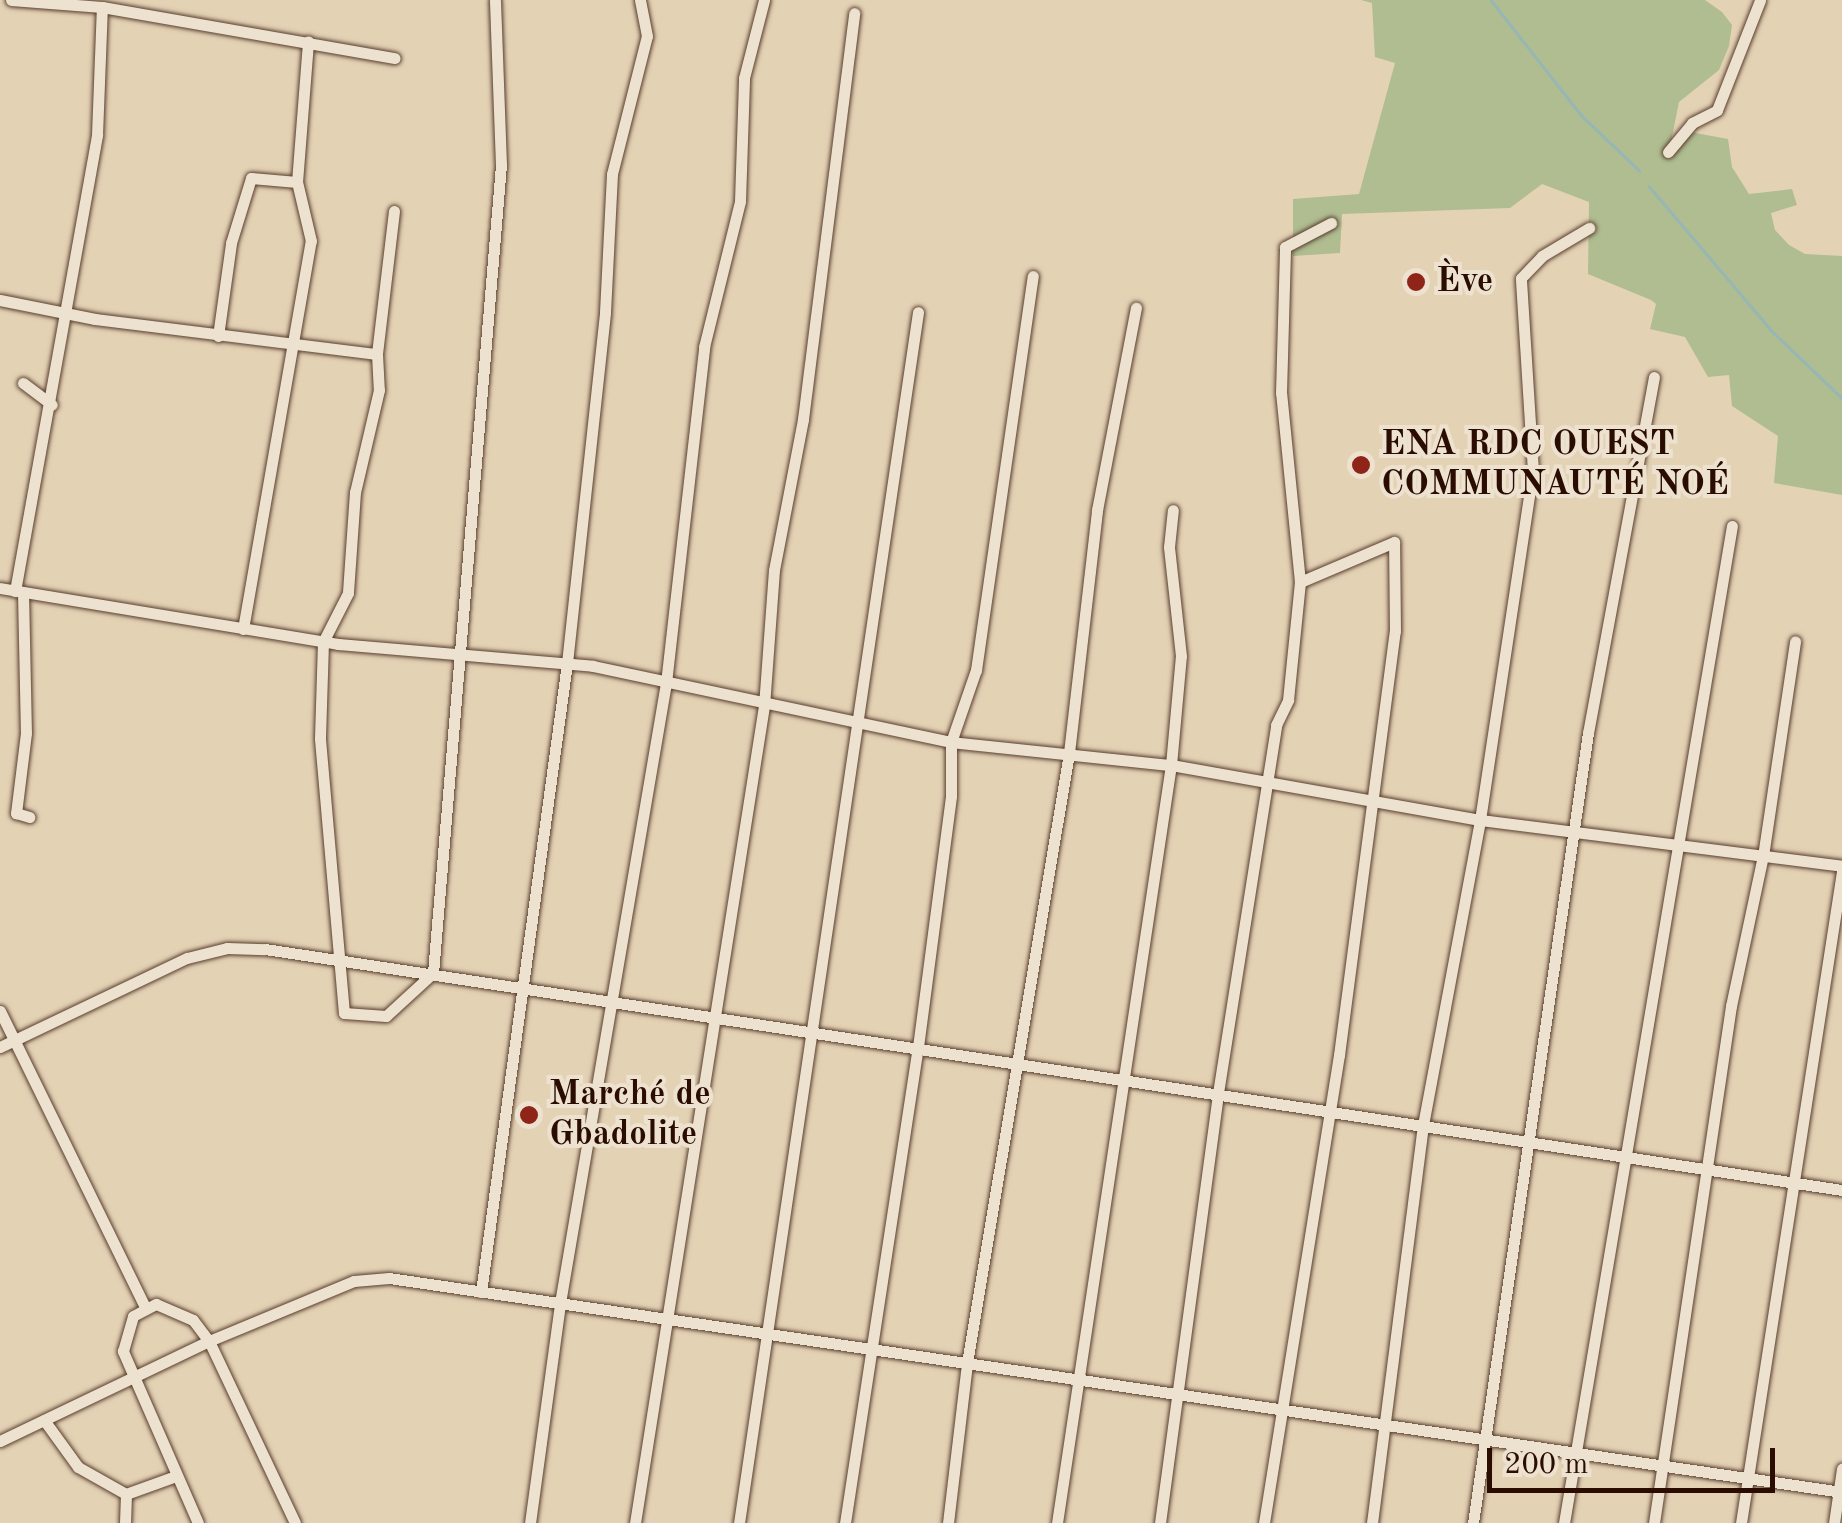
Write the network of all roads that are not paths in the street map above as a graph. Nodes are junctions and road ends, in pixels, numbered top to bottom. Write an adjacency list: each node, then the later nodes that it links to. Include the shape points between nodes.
1 (12, 0): 6 (street)
2 (495, 0): 34 (street, via 501,165)
3 (640, 0): 35 (street, via 647,36 612,174 605,312)
4 (764, 0): 36 (street, via 744,78 740,200 704,347)
5 (1760, 0): 10 (street, via 1717,110 1692,123)
6 (102, 7): 8 (street); 18 (street, via 100,113 71,304)
7 (854, 12): 37 (street, via 803,419 774,570)
8 (308, 41): 9 (street); 11 (street)
9 (395, 58)
10 (1668, 152)
11 (297, 182): 20 (street, via 251,178 231,242); 21 (street, via 311,241)
12 (394, 210): 22 (street)
13 (1330, 223): 28 (street, via 1285,246 1281,393)
14 (1590, 228): 45 (street, via 1542,256 1521,278 1533,471)
15 (1033, 276): 39 (street, via 979,653)
16 (0, 300): 18 (street)
17 (1136, 308): 40 (street, via 1097,510)
18 (62, 312): 20 (street); 25 (street, via 64,340)
19 (918, 312): 38 (street)
20 (218, 336): 21 (street)
21 (288, 346): 22 (street); 31 (street)
22 (376, 354): 32 (street, via 378,390 355,492 348,593)
23 (1654, 377): 46 (street)
24 (23, 383): 25 (street)
25 (52, 404): 30 (street)
26 (1174, 510): 41 (street, via 1169,547 1181,656)
27 (1732, 526): 47 (street)
28 (1300, 582): 42 (street, via 1288,700); 43 (street, via 1394,542 1395,631)
29 (0, 588): 30 (street)
30 (19, 592): 31 (street); 44 (street, via 26,733 16,813)
31 (243, 629): 32 (street)
32 (323, 642): 34 (street); 50 (street, via 320,739)
33 (1795, 642): 48 (street)
34 (462, 654): 35 (street); 51 (street)
35 (567, 664): 36 (street); 52 (street)
36 (666, 683): 37 (street); 53 (street)
37 (764, 706): 38 (street); 55 (street)
38 (856, 724): 39 (street); 56 (street)
39 (950, 742): 40 (street); 59 (street, via 951,796)
40 (1069, 753): 41 (street); 60 (street)
41 (1171, 765): 42 (street); 61 (street)
42 (1266, 780): 43 (street); 62 (street)
43 (1371, 799): 45 (street); 63 (street)
44 (29, 817)
45 (1480, 820): 46 (street); 64 (street)
46 (1575, 832): 47 (street); 65 (street)
47 (1675, 845): 48 (street); 66 (street)
48 (1763, 856): 49 (street); 67 (street, via 1731,1006)
49 (1842, 869): 68 (street)
50 (336, 959): 51 (street); 51 (street, via 344,1013 386,1016); 57 (street, via 227,948 200,954)
51 (433, 973): 52 (street)
52 (522, 986): 53 (street); 70 (street)
53 (611, 998): 55 (street); 71 (street)
54 (0, 1011): 57 (street)
55 (710, 1014): 56 (street); 73 (street)
56 (815, 1031): 59 (street); 74 (street)
57 (14, 1041): 58 (street); 72 (street)
58 (0, 1047)
59 (918, 1048): 60 (street); 76 (street)
60 (1019, 1064): 61 (street); 77 (street)
61 (1122, 1080): 62 (street); 79 (street)
62 (1218, 1093): 63 (street); 80 (street)
63 (1330, 1107): 64 (street); 81 (street)
64 (1423, 1124): 65 (street); 83 (street)
65 (1530, 1142): 66 (street); 84 (street)
66 (1625, 1153): 67 (street); 86 (street)
67 (1710, 1169): 68 (street); 87 (street)
68 (1791, 1183): 69 (street); 90 (street)
69 (1842, 1190)
70 (481, 1292): 71 (street); 75 (street, via 389,1278 354,1281)
71 (560, 1304): 73 (street); 96 (street)
72 (145, 1307): 75 (street, via 170,1308 193,1320); 78 (street, via 125,1332)
73 (666, 1319): 74 (street); 97 (street)
74 (765, 1334): 76 (street); 98 (street)
75 (209, 1341): 78 (street); 95 (street)
76 (872, 1349): 77 (street); 99 (street)
77 (967, 1364): 79 (street); 100 (street)
78 (130, 1379): 82 (street); 89 (street)
79 (1078, 1380): 80 (street); 101 (street)
80 (1182, 1394): 81 (street); 102 (street)
81 (1280, 1409): 83 (street); 103 (street)
82 (44, 1420): 85 (street); 92 (street, via 78,1468)
83 (1387, 1425): 84 (street); 104 (street)
84 (1485, 1439): 86 (street); 105 (street)
85 (0, 1441)
86 (1575, 1452): 87 (street); 106 (street)
87 (1662, 1465): 90 (street); 107 (street)
88 (1842, 1469): 91 (street)
89 (176, 1476): 92 (street); 94 (street)
90 (1747, 1478): 91 (street); 108 (street)
91 (1840, 1491): 109 (street)
92 (126, 1494): 93 (street)
93 (125, 1523)
94 (198, 1523)
95 (295, 1523)
96 (530, 1523)
97 (635, 1523)
98 (740, 1523)
99 (845, 1523)
100 (948, 1523)
101 (1058, 1523)
102 (1160, 1523)
103 (1264, 1523)
104 (1372, 1523)
105 (1474, 1523)
106 (1564, 1523)
107 (1654, 1523)
108 (1741, 1523)
109 (1834, 1523)

